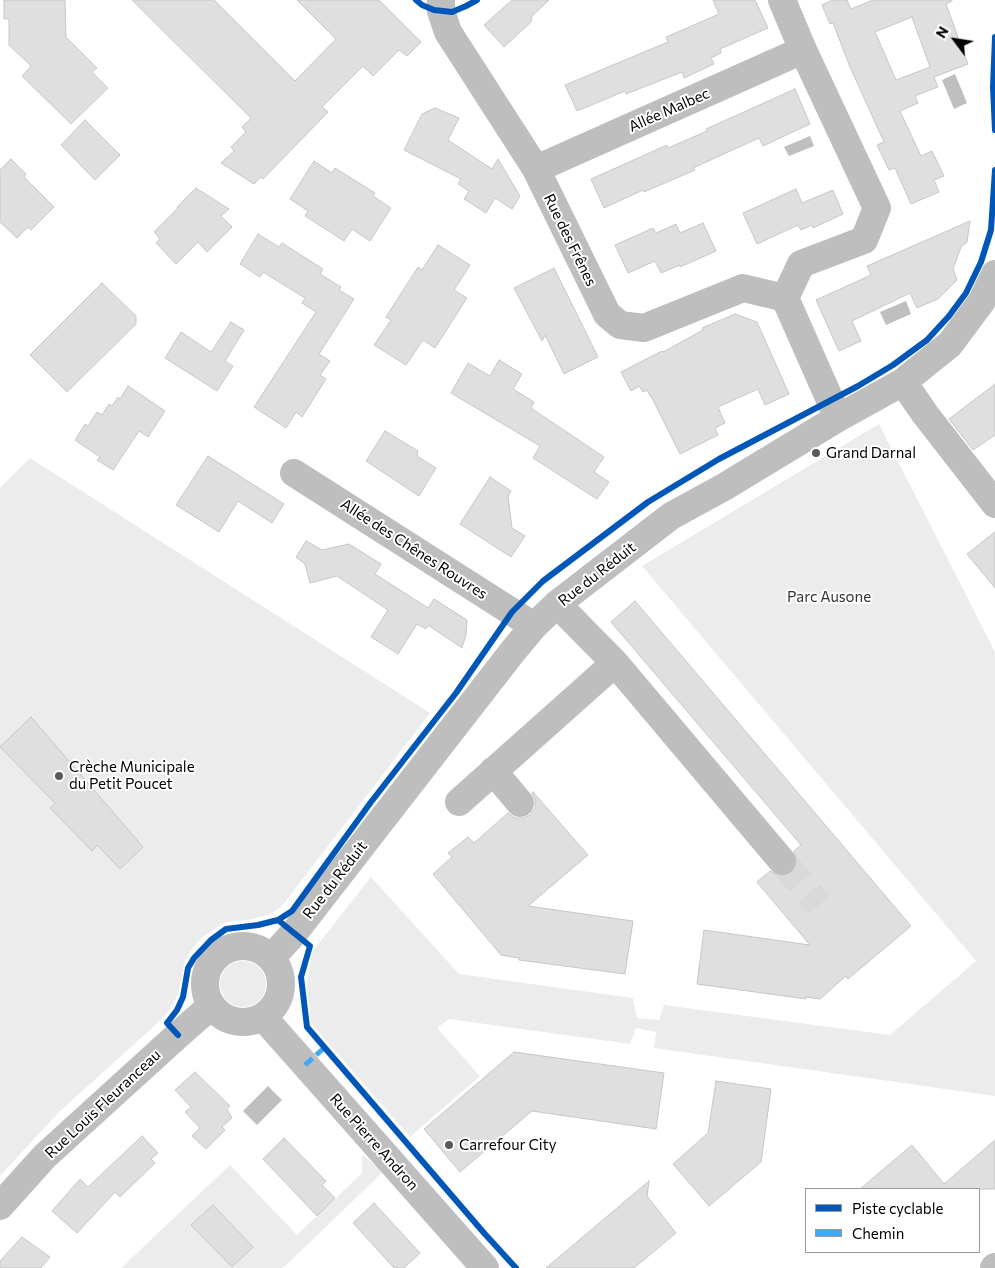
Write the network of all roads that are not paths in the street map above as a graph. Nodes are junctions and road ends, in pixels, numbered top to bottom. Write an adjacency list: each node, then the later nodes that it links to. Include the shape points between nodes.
1 (441, 0): 4 (street, Rue des Frênes, via 448,32)
2 (782, 0): 3 (street)
3 (803, 50): 4 (street, Allée Malbec); 6 (street, via 877,208 864,240 801,264)
4 (536, 169): 6 (street, Rue des Frênes, via 606,314 620,325 644,328 743,288)
5 (995, 274): 7 (street, Rue du Réduit, via 982,301 950,344)
6 (785, 298): 8 (street)
7 (902, 382): 8 (street, Rue du Réduit); 10 (street)
8 (838, 418): 11 (street, Rue du Réduit, via 672,516)
9 (294, 473): 12 (street, Allée des Chênes Rouvres)
10 (995, 504)
11 (557, 604): 12 (street, Rue du Réduit); 13 (street)
12 (534, 626): 18 (street, Rue du Réduit, via 294,933)
13 (615, 663): 14 (street); 17 (street)
14 (493, 772): 15 (street); 16 (street)
15 (459, 802)
16 (520, 803)
17 (782, 861)
18 (271, 958): 19 (street, via 246,946 230,948 220,954 206,972 204,984); 20 (street, via 278,967 281,989 272,1010)
19 (211, 1006): 20 (street, via 230,1021 253,1022); 21 (street, Rue Louis Fleuranceau, via 45,1156)
20 (263, 1017): 22 (street, Rue Pierre Andron)
21 (0, 1206)
22 (486, 1268)

